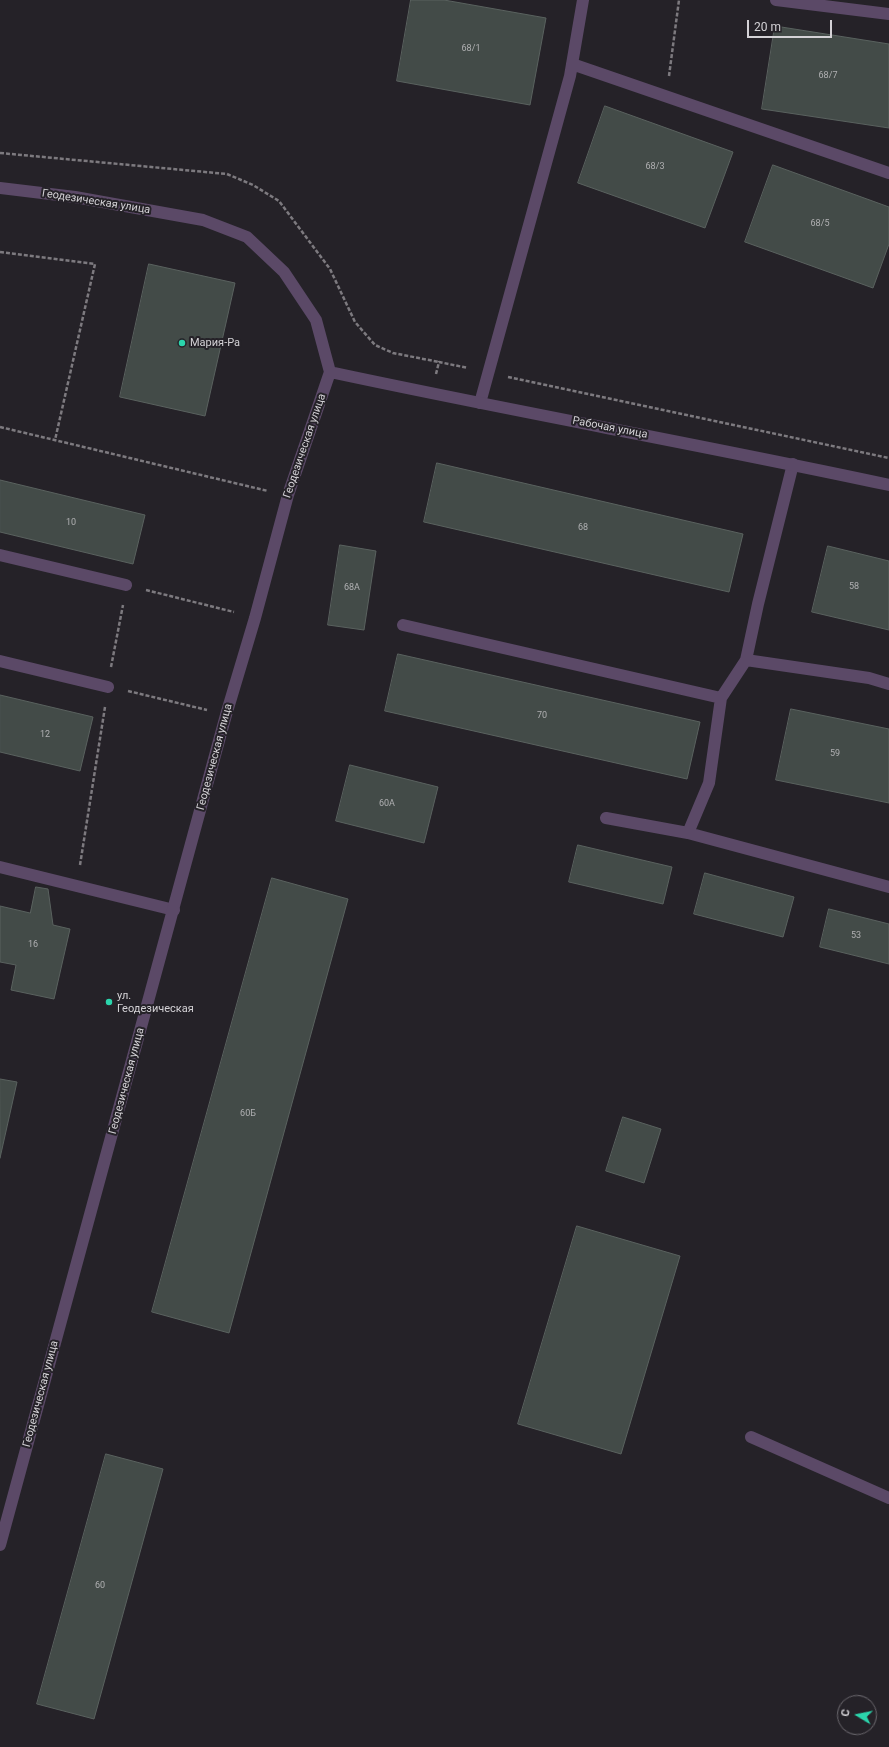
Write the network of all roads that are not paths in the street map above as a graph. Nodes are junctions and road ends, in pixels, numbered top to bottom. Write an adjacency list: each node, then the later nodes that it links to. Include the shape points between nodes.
1 (583, 0): 4 (street)
2 (776, 0): 3 (street)
3 (889, 14)
4 (572, 64): 5 (street); 8 (street)
5 (889, 173)
6 (0, 188): 7 (street, Геодезическая улица, via 75,197 203,220 247,236 284,272 316,320)
7 (330, 372): 8 (street, Рабочая улица); 23 (street, Геодезическая улица, via 288,495)
8 (480, 403): 9 (street, Рабочая улица)
9 (792, 464): 10 (street, Рабочая улица); 14 (street)
10 (889, 486)
11 (0, 555): 12 (street)
12 (126, 585)
13 (403, 625): 18 (street)
14 (746, 660): 16 (street, via 869,678); 18 (street)
15 (0, 661): 17 (street)
16 (889, 684)
17 (108, 686)
18 (721, 698): 20 (street, via 709,783)
19 (606, 818): 20 (street)
20 (688, 833): 22 (street)
21 (0, 866): 23 (street)
22 (889, 887)
23 (174, 910): 26 (street, Геодезическая улица)
24 (751, 1437): 25 (street)
25 (889, 1498)
26 (0, 1545)

